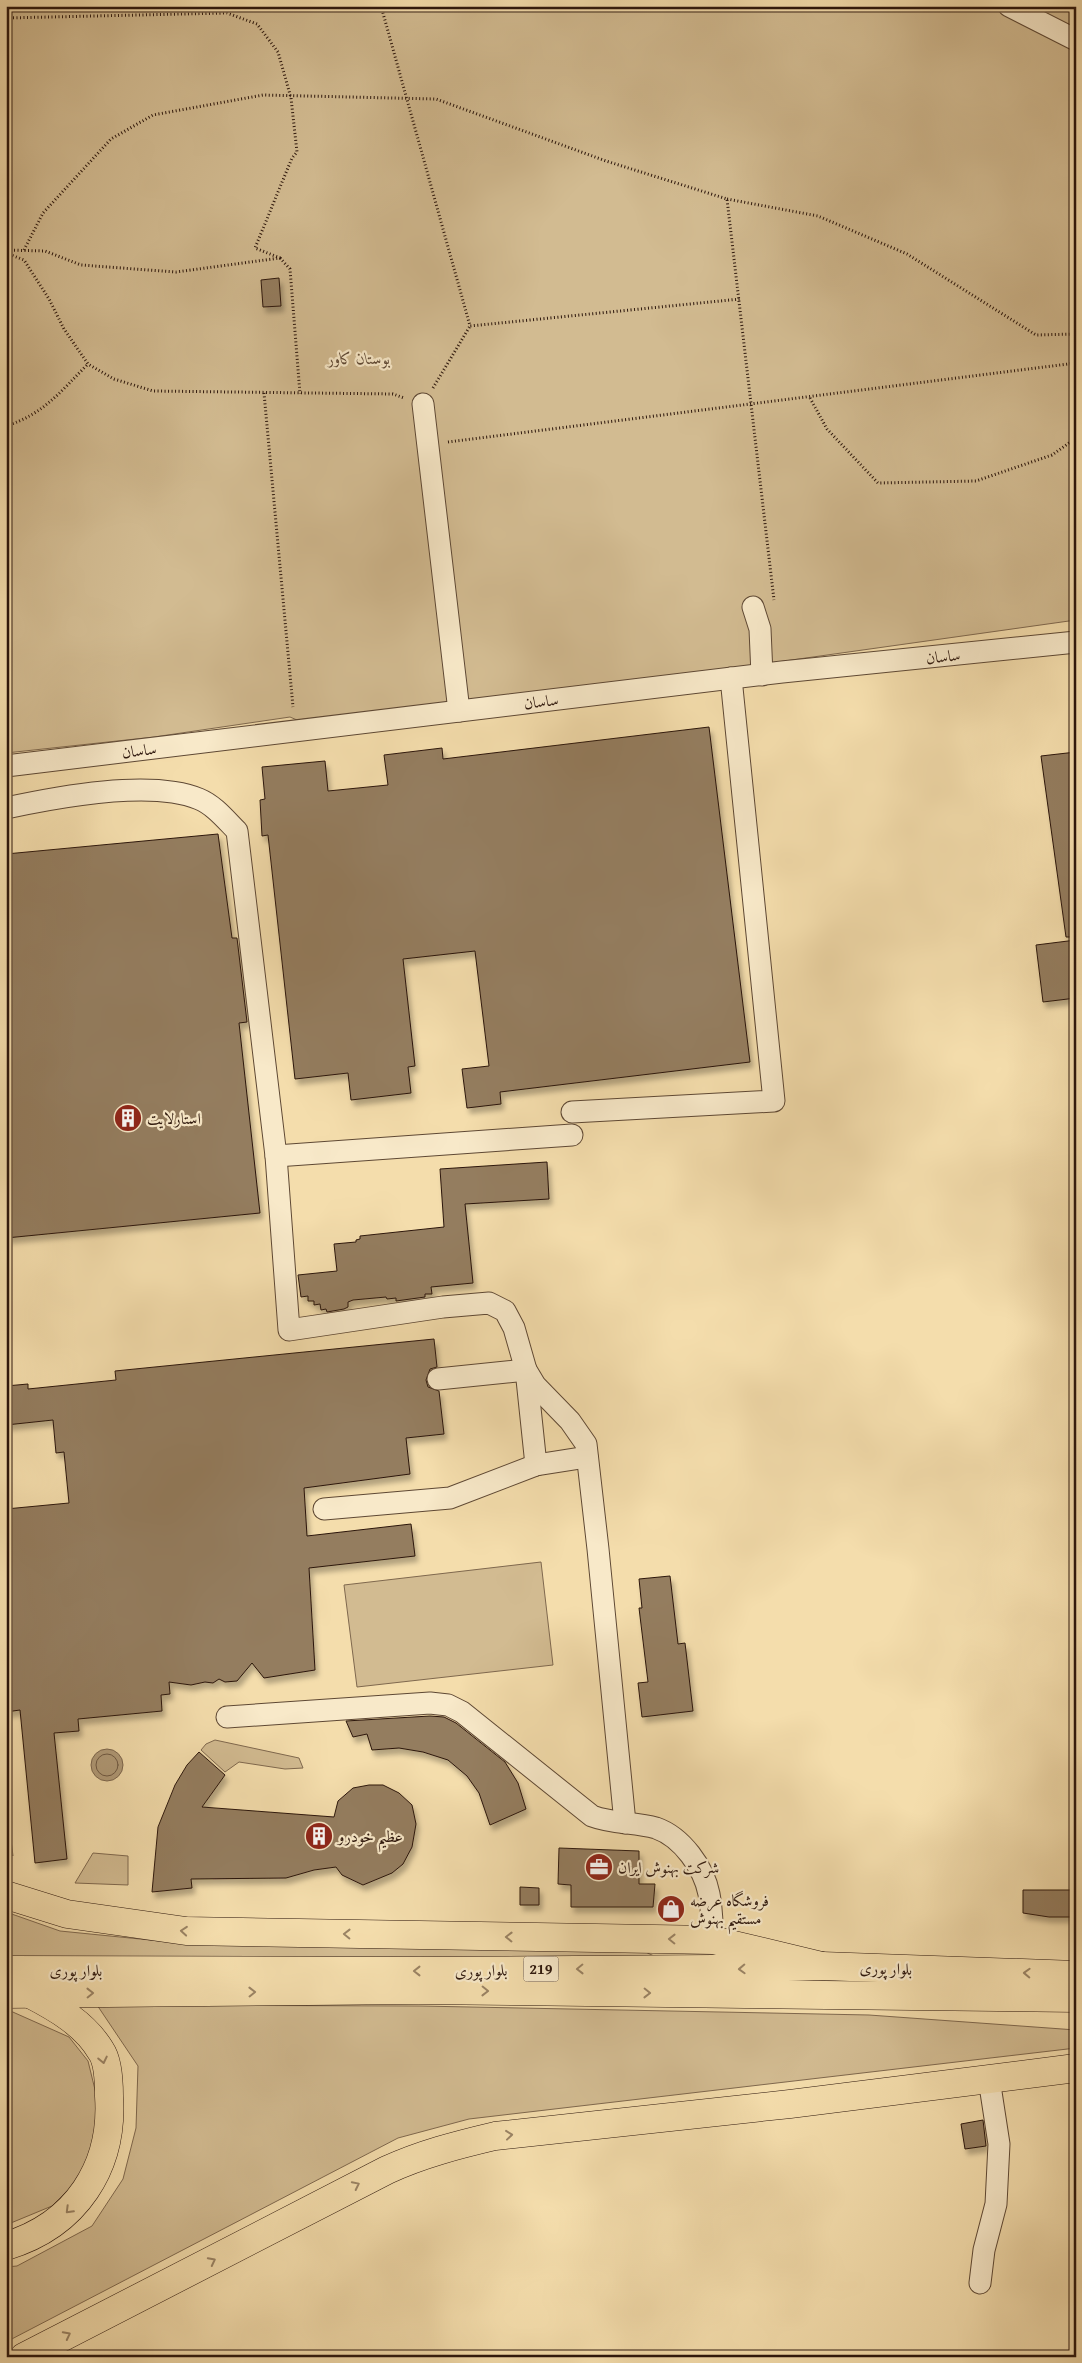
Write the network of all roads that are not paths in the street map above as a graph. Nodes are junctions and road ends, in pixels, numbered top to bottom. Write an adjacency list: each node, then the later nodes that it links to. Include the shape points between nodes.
1 (1009, 6): 2 (street)
2 (1076, 40)
3 (422, 404): 8 (street)
4 (753, 607): 6 (street, via 760,629)
5 (1076, 642): 6 (street, ساسان)
6 (762, 675): 7 (street, ساسان)
7 (731, 678): 8 (street, ساسان); 11 (street, via 774,1101)
8 (459, 711): 9 (street, ساسان)
9 (6, 766)
10 (6, 808): 13 (street, via 62,796 160,789 200,799 219,812 237,832)
11 (572, 1112)
12 (572, 1135): 13 (street)
13 (276, 1156): 14 (street, via 289,1330 489,1303 505,1311 514,1328)
14 (526, 1370): 15 (street); 16 (street, via 586,1444); 17 (street)
15 (438, 1379)
16 (587, 1458): 17 (street); 20 (street)
17 (536, 1465): 18 (street, via 450,1498)
18 (324, 1509)
19 (226, 1717): 20 (street, via 430,1702 448,1705 462,1712 592,1816)
20 (625, 1823): 22 (street, via 656,1828 678,1841 698,1866 709,1893)
21 (6, 1895): 22 (main road, one-way to 21, via 186,1931 67,1914)
22 (713, 1940): 23 (main road)
23 (822, 1966): 24 (main road, بلوار پوری / 219, one-way to 24, via 419,1971); 25 (main road, بلوار پوری / 219, one-way to 23)
24 (6, 1970)
25 (1076, 1975)
26 (18, 1994): 27 (main road, بلوار پوری / 219, one-way to 27, via 418,1990); 30 (main road, one-way to 30, via 65,2015 86,2032 102,2052 110,2114 108,2142 85,2192 54,2224)
27 (1076, 1998)
28 (1076, 2068): 29 (main road)
29 (989, 2079): 31 (street, via 999,2144 996,2204 984,2250); 32 (main road, one-way to 29, via 345,2191 422,2155 495,2136)
30 (6, 2246)
31 (980, 2283)
32 (24, 2357)

